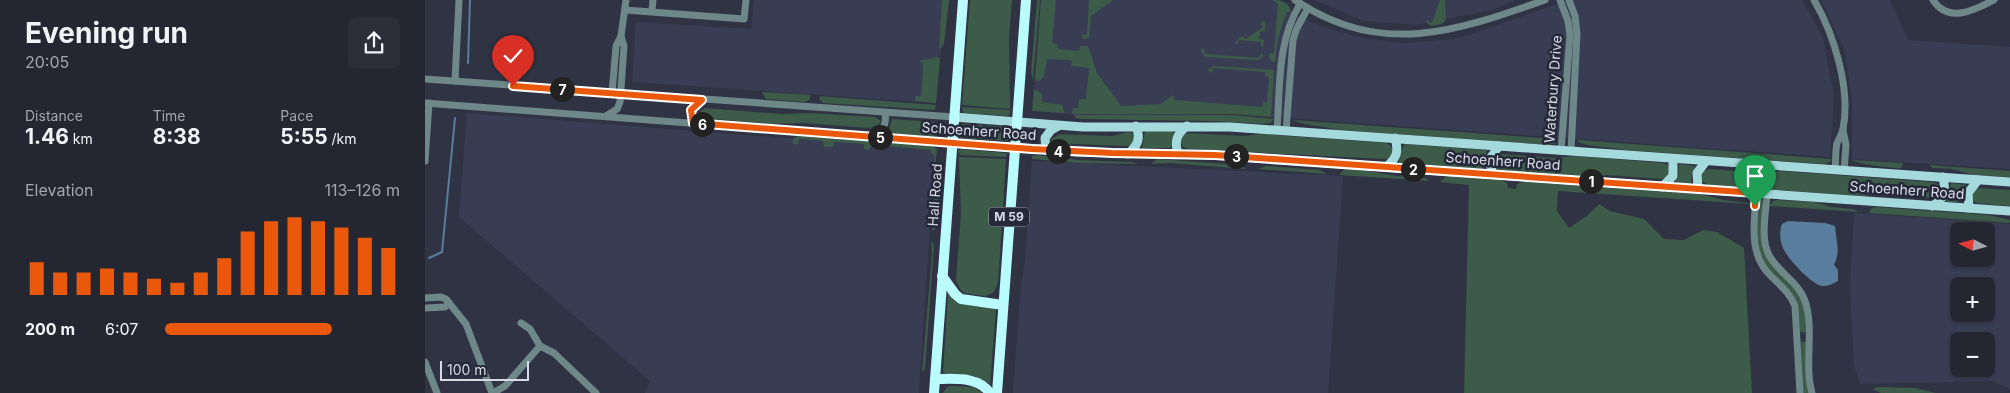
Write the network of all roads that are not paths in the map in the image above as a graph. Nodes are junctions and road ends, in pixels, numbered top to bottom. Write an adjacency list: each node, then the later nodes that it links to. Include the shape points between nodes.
1 (459, 0): 19 (street)
2 (626, 0): 15 (street)
3 (653, 0): 16 (street)
4 (746, 0): 16 (street, via 744,19)
5 (963, 0): 26 (highway, Hall Road)
6 (1026, 0): 28 (highway, M 59)
7 (1545, 0): 14 (street, via 1457,29 1406,35 1355,28)
8 (1560, 0): 40 (street, Waterbury Drive, via 1570,35)
9 (1569, 0): 41 (street, Waterbury Drive, via 1577,34)
10 (1814, 0): 48 (street, via 1830,32 1839,64 1846,145)
11 (1933, 0): 12 (street, via 1943,10 1959,14)
12 (1994, 0)
13 (1298, 2): 14 (street); 32 (street, via 1284,46)
14 (1308, 8): 32 (street, via 1293,40)
15 (625, 10): 16 (street); 17 (street)
16 (651, 12)
17 (621, 36): 20 (street, via 616,46); 21 (street, via 624,46)
18 (427, 80): 19 (street, Schoenherr Road)
19 (455, 81): 20 (street, Schoenherr Road)
20 (613, 93): 21 (street, Schoenherr Road)
21 (621, 93): 22 (street, Schoenherr Road); 25 (street, via 617,109)
22 (702, 100): 24 (street, Schoenherr Road); 27 (street, via 691,110)
23 (427, 103): 25 (street, Schoenherr Road); 35 (street)
24 (885, 113): 26 (street, Schoenherr Road); 33 (street, via 886,124)
25 (605, 116): 27 (street, Schoenherr Road)
26 (954, 117): 28 (main road, Schoenherr Road); 36 (highway, Hall Road)
27 (693, 123): 33 (street, Schoenherr Road)
28 (1016, 123): 29 (main road, Schoenherr Road); 38 (highway, M 59)
29 (1059, 126): 30 (main road, Schoenherr Road); 39 (main road, via 1045,138)
30 (1136, 126): 31 (main road, Schoenherr Road); 42 (main road, via 1139,142)
31 (1187, 126): 32 (main road, Schoenherr Road); 43 (main road, via 1176,139)
32 (1281, 130): 34 (main road, Schoenherr Road)
33 (872, 137): 36 (street, Schoenherr Road)
34 (1395, 138): 37 (main road, Schoenherr Road); 47 (main road, via 1396,156)
35 (426, 143): 46 (street)
36 (952, 143): 38 (main road, Schoenherr Road); 60 (highway, Hall Road)
37 (1499, 146): 40 (main road, Schoenherr Road); 49 (main road, via 1489,160)
38 (1014, 148): 39 (main road, Schoenherr Road); 63 (highway, M 59)
39 (1045, 150): 42 (main road, Schoenherr Road)
40 (1561, 151): 41 (main road, Schoenherr Road)
41 (1571, 151): 44 (main road, Schoenherr Road)
42 (1128, 154): 43 (main road, Schoenherr Road)
43 (1178, 154): 47 (main road, Schoenherr Road)
44 (1673, 158): 45 (main road, Schoenherr Road); 53 (main road, via 1673,176)
45 (1706, 161): 48 (main road, Schoenherr Road); 54 (main road, via 1697,173)
46 (425, 162)
47 (1386, 167): 49 (main road, Schoenherr Road)
48 (1840, 170): 50 (main road, Schoenherr Road)
49 (1493, 174): 53 (main road, Schoenherr Road)
50 (1943, 177): 51 (main road, Schoenherr Road); 57 (main road, via 1944,196)
51 (1978, 180): 52 (main road, Schoenherr Road); 58 (main road, via 1968,193)
52 (2010, 182)
53 (1662, 187): 54 (main road, Schoenherr Road)
54 (1698, 189): 55 (main road, Schoenherr Road)
55 (1756, 193): 56 (main road, Schoenherr Road); 75 (street, via 1754,239 1757,256 1795,306)
56 (1767, 194): 57 (main road, Schoenherr Road); 76 (street, via 1767,250 1800,290 1807,307)
57 (1931, 206): 58 (main road, Schoenherr Road)
58 (1969, 208): 59 (main road, Schoenherr Road)
59 (2010, 211)
60 (942, 276): 63 (highway, via 961,299); 68 (highway, Hall Road)
61 (425, 298): 62 (street, via 441,297)
62 (449, 304): 64 (street); 70 (street, via 466,324)
63 (1003, 305): 74 (highway, M 59)
64 (425, 308)
65 (521, 323): 66 (street, via 530,329)
66 (540, 346): 70 (street, via 505,386); 71 (street, via 554,353)
67 (425, 362): 69 (street)
68 (935, 379): 72 (highway, Hall Road); 73 (highway, via 976,381)
69 (437, 393)
70 (492, 393)
71 (595, 393)
72 (934, 393)
73 (990, 393)
74 (997, 393)
75 (1800, 393)
76 (1812, 393)

